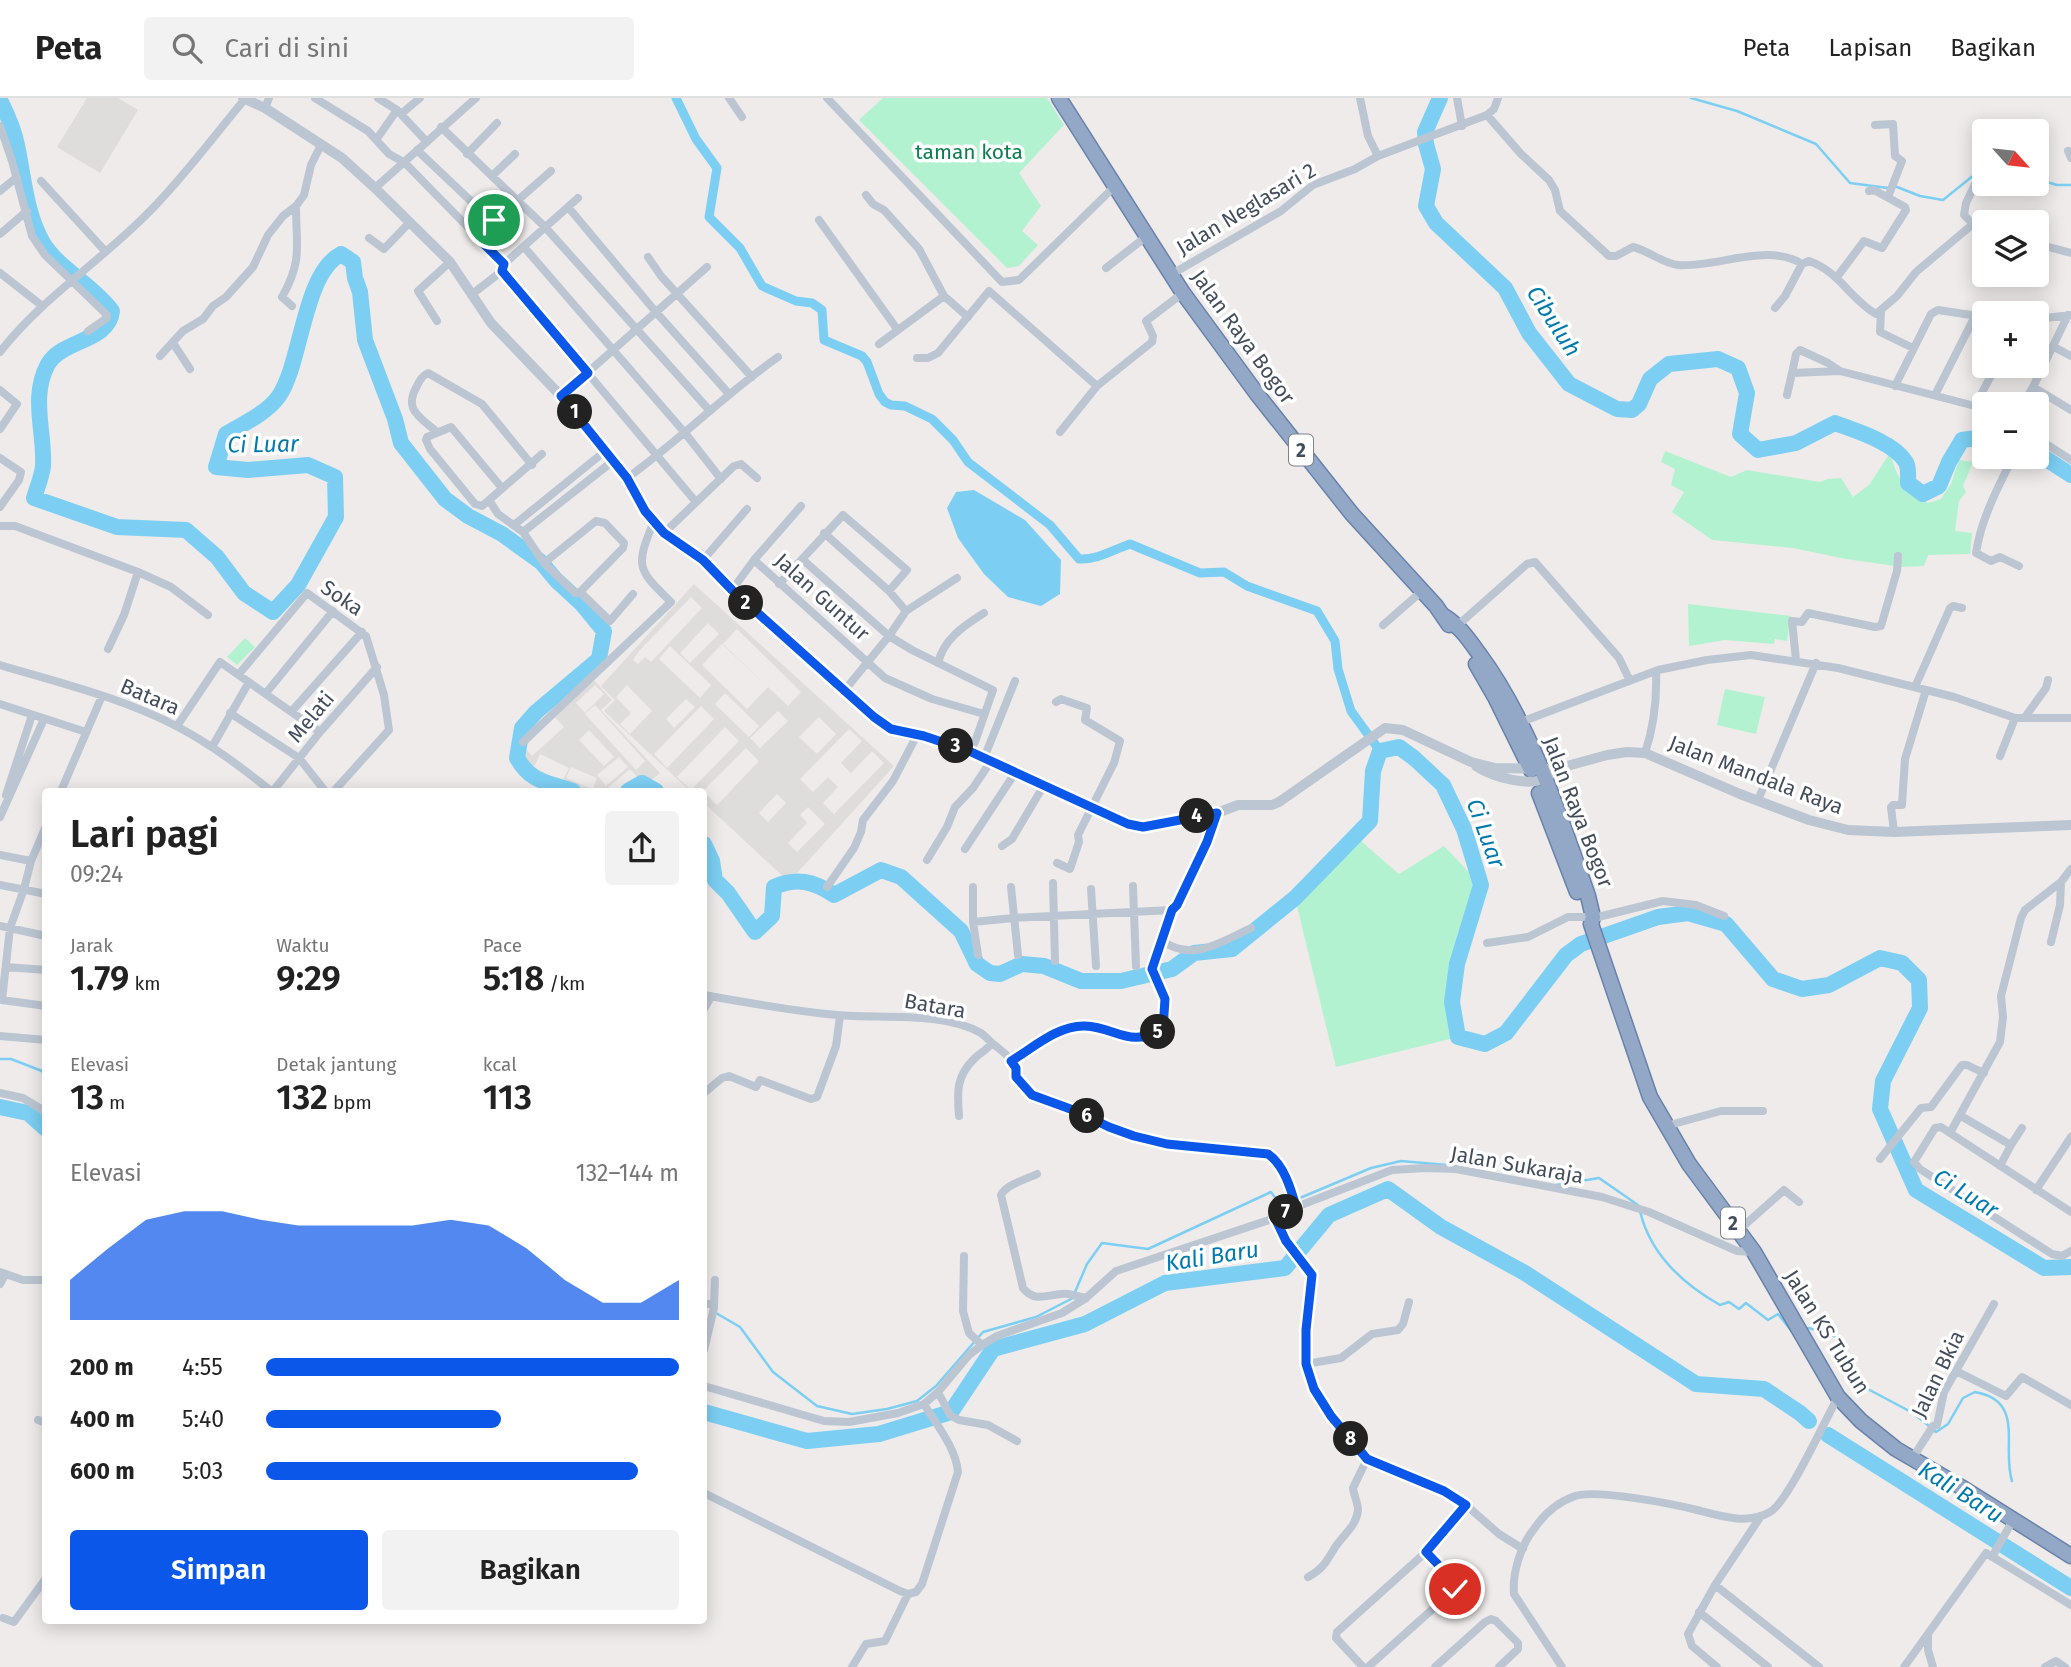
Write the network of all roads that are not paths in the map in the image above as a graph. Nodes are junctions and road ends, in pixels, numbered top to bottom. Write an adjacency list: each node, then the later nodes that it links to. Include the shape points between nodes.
1 (315, 98): 22 (street)
2 (377, 98): 13 (street)
3 (420, 98): 13 (street)
4 (476, 98): 20 (street)
5 (729, 98): 15 (street)
6 (827, 98): 34 (street, via 1002,282 1019,280)
7 (1059, 98): 34 (highway, Jalan Raya Bogor / 2)
8 (1360, 98): 28 (street, via 1368,136)
9 (1457, 98): 19 (street)
10 (1498, 98): 14 (street)
11 (244, 99): 12 (street, Jalan Mandala Raya); 58 (street, via 148,213)
12 (267, 103): 24 (street, Jalan Mandala Raya)
13 (399, 112): 22 (street); 23 (street)
14 (1487, 116): 19 (street, Jalan Neglasari 2); 62 (street, via 1549,180 1560,211 1608,256 1633,247 1673,265 1761,256 1791,258)
15 (742, 117)
16 (497, 123): 26 (street)
17 (1875, 125): 40 (street, via 1893,124 1895,156 1902,161)
18 (0, 126): 21 (street)
19 (1462, 126): 28 (street, Jalan Neglasari 2)
20 (441, 127): 23 (street); 26 (street)
21 (2, 138): 32 (street)
22 (376, 140): 29 (street)
23 (427, 142): 25 (street)
24 (321, 145): 35 (street, Jalan Mandala Raya); 43 (street)
25 (417, 150): 29 (street); 47 (street)
26 (467, 154): 31 (street)
27 (515, 154): 31 (street)
28 (1378, 156): 67 (street, Jalan Neglasari 2, via 1313,185 1281,211)
29 (405, 163): 35 (street); 53 (street)
30 (551, 171): 42 (street)
31 (492, 176): 42 (street)
32 (17, 177): 36 (street); 45 (street)
33 (41, 181): 58 (street)
34 (1114, 187): 54 (highway, Jalan Raya Bogor / 2)
35 (375, 188): 48 (street, Jalan Mandala Raya)
36 (0, 191)
37 (1869, 191): 40 (street)
38 (1972, 192): 49 (street, via 1964,210)
39 (866, 195): 73 (street, via 919,249)
40 (1888, 197): 68 (street, via 1906,209 1882,248 1864,241)
41 (578, 198): 44 (street)
42 (517, 201): 47 (street); 51 (street)
43 (296, 206): 75 (street, via 296,268 282,297); 88 (street, via 275,226 253,267)
44 (568, 207): 51 (street); 77 (street)
45 (27, 211): 52 (street); 69 (street, via 38,247)
46 (818, 220): 85 (street)
47 (493, 222): 53 (street)
48 (409, 223): 55 (street, via 384,248); 61 (street, Jalan Mandala Raya)
49 (1972, 223)
50 (1972, 225): 78 (street, via 1916,272)
51 (545, 227): 56 (street); 84 (street)
52 (0, 234)
53 (476, 236): 64 (street)
54 (1147, 236): 65 (street); 67 (highway, Jalan Raya Bogor / 2)
55 (369, 238)
56 (524, 247): 64 (street); 93 (street)
57 (2049, 247): 59 (street)
58 (105, 251): 69 (street)
59 (2071, 253)
60 (648, 257): 71 (street)
61 (450, 262): 72 (street, Jalan Mandala Raya); 83 (street, via 418,291)
62 (1802, 264): 68 (street, via 1813,262); 76 (street)
63 (707, 267): 71 (street)
64 (503, 268): 72 (street); 100 (street)
65 (1106, 268)
66 (0, 274): 74 (street)
67 (1172, 274): 70 (highway, Jalan Raya Bogor / 2)
68 (1838, 277): 78 (street, via 1873,313)
69 (73, 280): 74 (street); 87 (street, via 107,315)
70 (1183, 293): 103 (street, via 1146,321 1152,342); 154 (highway, Jalan Raya Bogor / 2, via 1352,514)
71 (677, 294): 77 (street); 102 (street)
72 (471, 295): 111 (street, Jalan Mandala Raya, via 495,328)
73 (944, 296): 81 (street); 85 (street)
74 (41, 305): 92 (street)
75 (292, 306)
76 (1775, 308)
77 (655, 311): 84 (street); 108 (street)
78 (1881, 311): 91 (street, via 1880,332)
79 (1972, 315): 91 (street, via 1933,312)
80 (2069, 315): 82 (street); 90 (street)
81 (968, 317): 97 (street, via 938,353); 103 (street, via 986,292 991,292)
82 (2049, 318)
83 (437, 321)
84 (635, 329): 93 (street); 114 (street)
85 (897, 329): 89 (street)
86 (1972, 330): 109 (street)
87 (88, 331)
88 (173, 343): 94 (street); 98 (street)
89 (878, 344)
90 (2054, 347): 95 (street); 105 (street)
91 (1913, 348): 104 (street)
92 (0, 352)
93 (613, 352): 100 (street); 118 (street)
94 (160, 356)
95 (2071, 356)
96 (778, 357): 102 (street)
97 (917, 358)
98 (190, 369)
99 (1840, 371): 101 (street); 101 (street, via 1800,350); 104 (street)
100 (588, 373): 111 (street); 122 (street)
101 (1792, 373): 110 (street)
102 (752, 377): 108 (street)
103 (1097, 386): 117 (street)
104 (1895, 386): 109 (street)
105 (2033, 387): 107 (street); 113 (street)
106 (0, 390): 115 (street, via 16,401)
107 (2030, 392)
108 (729, 394): 114 (street)
109 (1935, 394): 112 (street)
110 (1787, 395)
111 (561, 396): 120 (street, Jalan Mandala Raya)
112 (1972, 405)
113 (2071, 410)
114 (710, 411): 118 (street)
115 (0, 429)
116 (437, 432): 126 (street, via 411,404 412,394 428,373 482,404); 131 (street, via 451,427); 132 (street, via 426,440 438,458 475,504 482,506)
117 (1060, 432)
118 (685, 433): 122 (street); 130 (street)
119 (2049, 446): 124 (street)
120 (604, 452): 125 (street, Jalan Mandala Raya); 138 (street)
121 (542, 454): 126 (street)
122 (658, 455): 128 (street); 133 (street)
123 (0, 458): 135 (street, via 20,472)
124 (2071, 460)
125 (613, 461): 128 (street, Jalan Mandala Raya); 140 (street)
126 (532, 465): 131 (street)
127 (2007, 469): 148 (street, via 1976,553)
128 (627, 478): 137 (street, Jalan Mandala Raya)
129 (757, 478): 130 (street, via 738,464)
130 (721, 479): 133 (street)
131 (502, 488): 132 (street)
132 (489, 500): 138 (street, via 498,514)
133 (696, 502): 141 (street)
134 (801, 506): 146 (street)
135 (0, 507)
136 (747, 509): 145 (street)
137 (654, 521): 141 (street, Jalan Mandala Raya); 200 (street, via 645,543 642,570 671,602)
138 (514, 525): 140 (street)
139 (0, 526): 149 (street, via 15,526)
140 (523, 532): 147 (street)
141 (664, 533): 145 (street, Jalan Mandala Raya)
142 (824, 533): 144 (street); 153 (street); 153 (street, via 843,515 905,568 907,573)
143 (1898, 556): 168 (street, via 1881,626 1808,614 1802,622 1792,621)
144 (802, 559): 151 (street); 166 (street)
145 (703, 560): 152 (street, Jalan Mandala Raya)
146 (754, 560): 151 (street, Jalan Guntur); 152 (street)
147 (544, 563): 155 (street, via 575,593); 155 (street, via 596,521 605,523 624,548)
148 (2019, 566)
149 (138, 572): 161 (street, via 172,587); 167 (street)
150 (957, 579): 159 (street)
151 (779, 584): 169 (street, Jalan Guntur)
152 (732, 590): 182 (street, Jalan Mandala Raya)
153 (889, 591): 159 (street)
154 (1422, 591): 162 (highway, Jalan Raya Bogor / 2); 163 (street)
155 (580, 592): 156 (street, via 612,621)
156 (633, 594)
157 (1962, 608): 180 (street, via 1950,608)
158 (333, 611): 165 (street, Soka); 175 (street, Soka, via 307,593); 183 (street)
159 (906, 611): 166 (street)
160 (985, 613): 170 (street, via 946,643)
161 (208, 615)
162 (1444, 616): 164 (highway, Jalan Raya Bogor / 2); 208 (highway, Jalan Raya Bogor / 2, via 1483,674)
163 (1383, 625)
164 (1458, 625): 178 (street, via 1527,564 1535,562 1619,658); 195 (highway, Jalan Raya Bogor / 2, via 1495,675)
165 (362, 632): 173 (street, Soka); 187 (street)
166 (889, 636): 169 (street); 170 (street)
167 (108, 649)
168 (1796, 660): 171 (street); 174 (street, via 1727,657)
169 (867, 661): 182 (street); 189 (street, Jalan Guntur, via 901,686)
170 (938, 663): 189 (street, via 993,690)
171 (1816, 663): 180 (street); 215 (street)
172 (0, 665): 184 (street, Batara)
173 (377, 667): 198 (street, Melati); 214 (street, Soka, via 389,730)
174 (1656, 672): 178 (street); 203 (street, via 1656,710)
175 (239, 674): 179 (street); 196 (street, via 222,662 217,664)
176 (2048, 680): 191 (street)
177 (1015, 681): 206 (street)
178 (1630, 681): 195 (street)
179 (249, 682): 183 (street); 188 (street)
180 (1916, 687): 181 (street)
181 (1926, 690): 192 (street); 220 (street, via 1905,759 1902,804 1891,807)
182 (844, 691): 199 (street, Jalan Mandala Raya, via 891,729)
183 (266, 692): 187 (street)
184 (102, 696): 196 (street, Batara); 197 (street)
185 (1056, 702): 216 (street, via 1061,699 1087,708 1085,720 1120,741)
186 (0, 704): 190 (street)
187 (292, 711): 198 (street)
188 (230, 713): 201 (street); 205 (street)
189 (984, 714): 202 (street)
190 (32, 715): 194 (street); 218 (street)
191 (2025, 717): 192 (street); 193 (street)
192 (2015, 718): 204 (street)
193 (2071, 718)
194 (44, 719): 197 (street); 218 (street)
195 (1521, 722): 208 (highway, Jalan Raya Bogor / 2)
196 (177, 726): 201 (street, Batara)
197 (86, 732): 210 (street)
198 (320, 732): 205 (street, Melati)
199 (917, 735): 202 (street, Jalan Mandala Raya); 232 (street)
200 (523, 742)
201 (212, 747): 211 (street, Batara)
202 (969, 751): 206 (street, Jalan Mandala Raya)
203 (1645, 753): 208 (street, Jalan Mandala Raya, via 1607,755); 215 (street, Jalan Mandala Raya)
204 (2000, 756)
205 (299, 758): 212 (street, Melati); 213 (street)
206 (987, 759): 207 (street, Jalan Mandala Raya); 225 (street)
207 (1016, 773): 209 (street, Jalan Mandala Raya); 223 (street)
208 (1537, 775): 217 (street, Jalan Mandala Raya, via 1473,764 1403,730 1385,728 1279,802 1238,805); 245 (highway, Jalan Raya Bogor / 2, via 1579,871)
209 (1044, 785): 216 (street, Jalan Mandala Raya); 222 (street, via 1012,839)
210 (62, 788)
211 (268, 788)
212 (274, 788)
213 (323, 788)
214 (337, 788)
215 (1758, 800): 220 (street, Jalan Mandala Raya, via 1848,830)
216 (1091, 806): 217 (street, Jalan Mandala Raya, via 1143,827); 227 (street, via 1070,869)
217 (1217, 813): 239 (street)
218 (0, 814)
219 (2071, 825): 220 (street, Jalan Mandala Raya)
220 (1894, 832)
221 (42, 835): 226 (street)
222 (1002, 846)
223 (965, 849)
224 (0, 855): 226 (street)
225 (927, 860)
226 (30, 861): 236 (street)
227 (1057, 863)
228 (2071, 869): 229 (street)
229 (2061, 882): 253 (street); 269 (street, via 2021,918 2001,996 2000,1042)
230 (1053, 883): 242 (street)
231 (0, 886): 236 (street)
232 (827, 887)
233 (973, 887): 246 (street)
234 (1011, 887): 244 (street)
235 (1133, 887): 240 (street)
236 (24, 889): 238 (street); 248 (street)
237 (1091, 889): 241 (street)
238 (42, 893)
239 (1172, 910): 240 (street); 251 (street)
240 (1133, 912): 241 (street); 258 (street)
241 (1093, 913): 242 (street); 257 (street)
242 (1053, 916): 244 (street); 256 (street)
243 (1724, 916): 245 (street, via 1696,905 1663,901)
244 (1013, 918): 246 (street); 255 (street)
245 (1590, 921): 252 (street, via 1568,917 1528,937); 276 (highway, 2, via 1635,1057)
246 (973, 922): 254 (street)
247 (0, 926): 248 (street)
248 (10, 928): 250 (street); 259 (street)
249 (1251, 928): 251 (street, via 1201,951 1178,949)
250 (42, 935)
251 (1161, 940): 268 (street, via 1152,969 1165,999 1162,1030 1133,1038 1086,1026 1062,1030)
252 (1487, 943)
253 (2051, 943)
254 (978, 955)
255 (1018, 955)
256 (1055, 961)
257 (1096, 966)
258 (1136, 966)
259 (6, 967): 260 (street); 262 (street)
260 (42, 970)
261 (707, 996): 264 (street, Batara)
262 (1, 999): 263 (street)
263 (42, 1005)
264 (840, 1016): 267 (street, Batara, via 953,1023 981,1033); 270 (street, via 836,1046 817,1097 811,1100 760,1080 756,1087 729,1076)
265 (0, 1036): 266 (street)
266 (42, 1040)
267 (992, 1043): 268 (street, Batara); 274 (street, via 961,1075 956,1090)
268 (1011, 1061): 285 (street, Batara, via 1016,1077 1032,1095 1109,1127 1159,1143 1268,1154 1282,1168)
269 (1984, 1073): 275 (street); 281 (street, via 1962,1065 1931,1107 1921,1108)
270 (707, 1090)
271 (0, 1093): 272 (street, via 23,1098)
272 (42, 1110)
273 (1763, 1111): 276 (street, via 1721,1111)
274 (959, 1116)
275 (1961, 1116): 278 (street); 280 (street)
276 (1666, 1126): 289 (highway, Jalan KS Tubun / 2)
277 (2022, 1128): 280 (street)
278 (1950, 1133): 282 (street); 290 (street, via 1941,1127 1931,1131 1915,1165 2052,1254 2062,1256)
279 (2071, 1137): 284 (street)
280 (2011, 1145): 282 (street)
281 (1880, 1159)
282 (2000, 1166): 284 (street)
283 (1037, 1174): 297 (street, via 1001,1195 1023,1288 1035,1297 1065,1293)
284 (2036, 1190): 287 (street)
285 (1295, 1202): 288 (street, Jalan Sukaraja); 291 (street, Jalan Sukaraja, via 1392,1170 1455,1169 1602,1197 1649,1212 1737,1251)
286 (1799, 1202): 289 (street, via 1784,1190)
287 (2071, 1212)
288 (1275, 1218): 297 (street, Jalan Sukaraja, via 1116,1272); 304 (street, via 1312,1275)
289 (1739, 1230): 291 (highway, Jalan KS Tubun / 2)
290 (2071, 1251)
291 (1754, 1252): 308 (highway, Jalan KS Tubun / 2)
292 (964, 1256): 303 (street, via 963,1311 969,1333)
293 (3, 1273): 294 (street); 296 (street)
294 (42, 1280)
295 (715, 1280): 301 (street)
296 (0, 1284)
297 (1082, 1297): 303 (street, Jalan Sukaraja, via 1053,1317)
298 (1409, 1302): 304 (street, via 1398,1330 1372,1334 1341,1358)
299 (1994, 1304): 305 (street, Jalan Bkia)
300 (707, 1306): 301 (street)
301 (714, 1310): 302 (street)
302 (707, 1338)
303 (980, 1344): 307 (street, Jalan Sukaraja)
304 (1306, 1364): 312 (street, via 1314,1389 1331,1416)
305 (1956, 1371): 310 (street, via 2006,1395 2022,1377); 313 (street, Jalan Bkia, via 1944,1392 1937,1425)
306 (707, 1387): 309 (street, Jalan Sukaraja, via 824,1421 849,1422)
307 (938, 1392): 309 (street, Jalan Sukaraja); 311 (street, via 950,1415 958,1420 988,1425)
308 (1838, 1398): 313 (highway, Jalan KS Tubun / 2, via 1875,1434); 316 (street, via 1786,1496)
309 (924, 1404): 325 (street, via 957,1461 958,1472 922,1584)
310 (2071, 1405)
311 (1017, 1441)
312 (1367, 1459): 315 (street); 322 (street, via 1353,1488 1358,1512 1352,1527 1325,1566)
313 (1912, 1459): 317 (highway, Jalan KS Tubun / 2)
314 (707, 1494): 325 (street)
315 (1466, 1505): 318 (street); 319 (street)
316 (1761, 1516): 318 (street, via 1734,1519 1587,1493 1557,1505 1535,1527); 324 (street)
317 (2011, 1524): 320 (highway, Jalan KS Tubun / 2); 321 (street)
318 (1523, 1549): 335 (street, via 1514,1594)
319 (1426, 1552): 331 (street, via 1337,1632 1336,1639); 332 (street, via 1453,1580 1455,1589)
320 (2071, 1556)
321 (1992, 1557): 326 (street); 329 (street, via 1986,1553)
322 (1308, 1577)
323 (42, 1584): 328 (street, via 14,1622)
324 (1715, 1585): 327 (street); 338 (street)
325 (908, 1594): 330 (street, via 885,1641 866,1644)
326 (2071, 1605)
327 (1699, 1612): 336 (street, via 1688,1634 1689,1643); 337 (street)
328 (3, 1618)
329 (1928, 1634): 339 (street); 340 (street)
330 (852, 1667)
331 (1363, 1667)
332 (1368, 1667)
333 (1434, 1667): 334 (street, via 1491,1619 1518,1643 1518,1649)
334 (1499, 1667)
335 (1562, 1667)
336 (1717, 1667)
337 (1768, 1667)
338 (1819, 1667)
339 (1904, 1667)
340 (1934, 1667)
341 (2045, 1667): 342 (street, via 2056,1661)
342 (2065, 1667)

